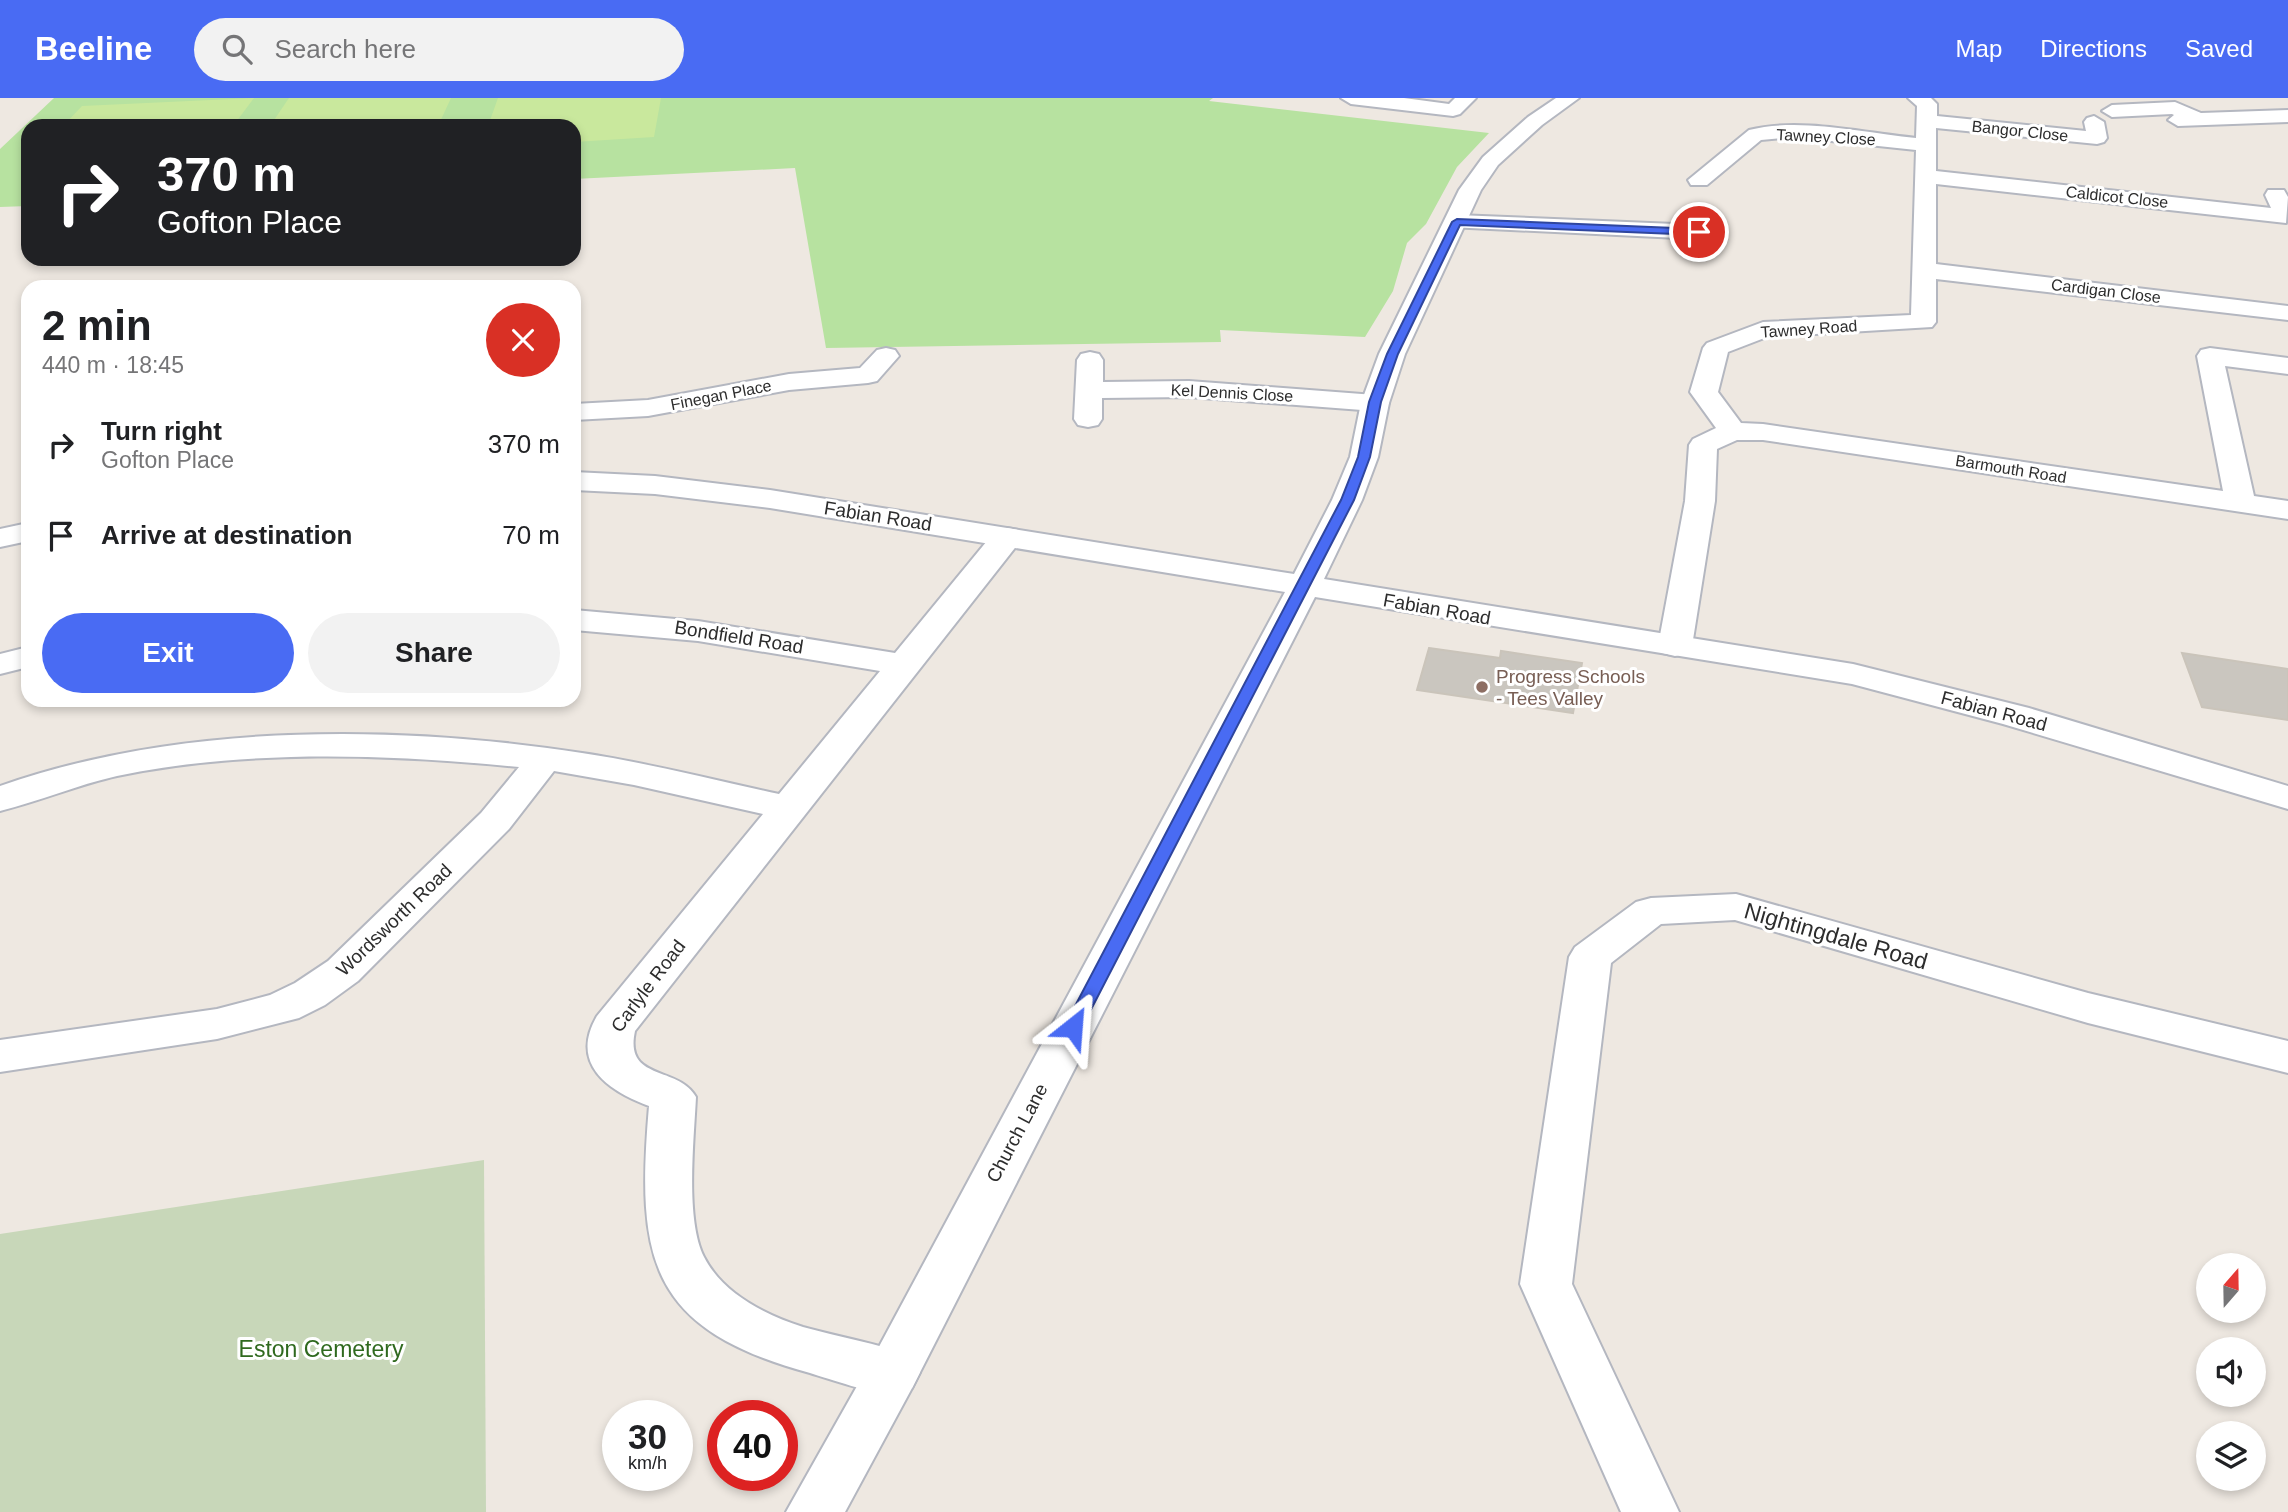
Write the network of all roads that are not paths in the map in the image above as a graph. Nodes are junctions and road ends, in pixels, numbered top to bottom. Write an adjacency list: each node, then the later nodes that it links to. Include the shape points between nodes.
1 (1351, 98): 5 (street)
2 (1466, 98): 5 (street, via 1453,110)
3 (1569, 98): 13 (street, Church Lane, via 1490,161 1470,190)
4 (1918, 98): 9 (street, Tawney Road, via 1927,104)
5 (1392, 100)
6 (2112, 111): 7 (street, via 2175,108 2187,120)
7 (2288, 116)
8 (2094, 122): 9 (street, Bangor Close, via 2097,138)
9 (1926, 133): 10 (street, Tawney Road); 11 (street, Tawney Close, via 1756,134)
10 (1926, 176): 12 (street, Caldicot Close, via 2286,216); 15 (street, Tawney Road)
11 (1699, 180)
12 (2276, 195)
13 (1457, 222): 14 (street); 21 (street, Church Lane, via 1392,354)
14 (1699, 232)
15 (1924, 270): 16 (street, Cardigan Close); 24 (street, Tawney Road, via 1923,322 1763,330 1716,348 1704,392)
16 (2288, 313)
17 (1090, 360): 20 (street)
18 (2288, 366): 26 (street, via 2210,356)
19 (895, 389): 22 (street, Finegan Place, via 877,365 657,407)
20 (1089, 390): 21 (street, Kel Dennis Close, via 1189,389); 23 (street)
21 (1375, 402): 31 (street, Church Lane, via 1356,478)
22 (581, 412)
23 (1088, 419)
24 (1733, 431): 26 (street, Barmouth Road); 33 (street, via 1703,445 1700,500)
25 (581, 481): 29 (street, Fabian Road, via 770,499)
26 (2240, 503): 27 (street, Barmouth Road)
27 (2288, 510)
28 (21, 534): 30 (street)
29 (1007, 537): 31 (street, Fabian Road); 36 (street, Carlyle Road)
30 (0, 538)
31 (1303, 586): 33 (street, Fabian Road); 43 (street, Church Lane)
32 (581, 620): 36 (street, Bondfield Road, via 678,627)
33 (1675, 646): 38 (street, Fabian Road, via 1853,674 2016,716)
34 (21, 659): 35 (street)
35 (0, 664)
36 (903, 665): 40 (street, Carlyle Road)
37 (543, 759): 39 (street, via 394,747 263,747 118,763); 40 (street); 41 (street, Wordsworth Road, via 495,821 343,971 310,994 240,1019)
38 (2288, 798)
39 (0, 799)
40 (789, 808): 43 (street, Carlyle Road, via 613,1027 609,1050 624,1076 673,1097 668,1163 672,1228 682,1266 705,1300 740,1325 782,1341)
41 (0, 1056)
42 (2288, 1057): 45 (street, Nightingdale Road, via 2088,1008 1736,907 1651,911 1590,957 1546,1284)
43 (893, 1371): 44 (street, Church Lane)
44 (815, 1512)
45 (1650, 1512)

